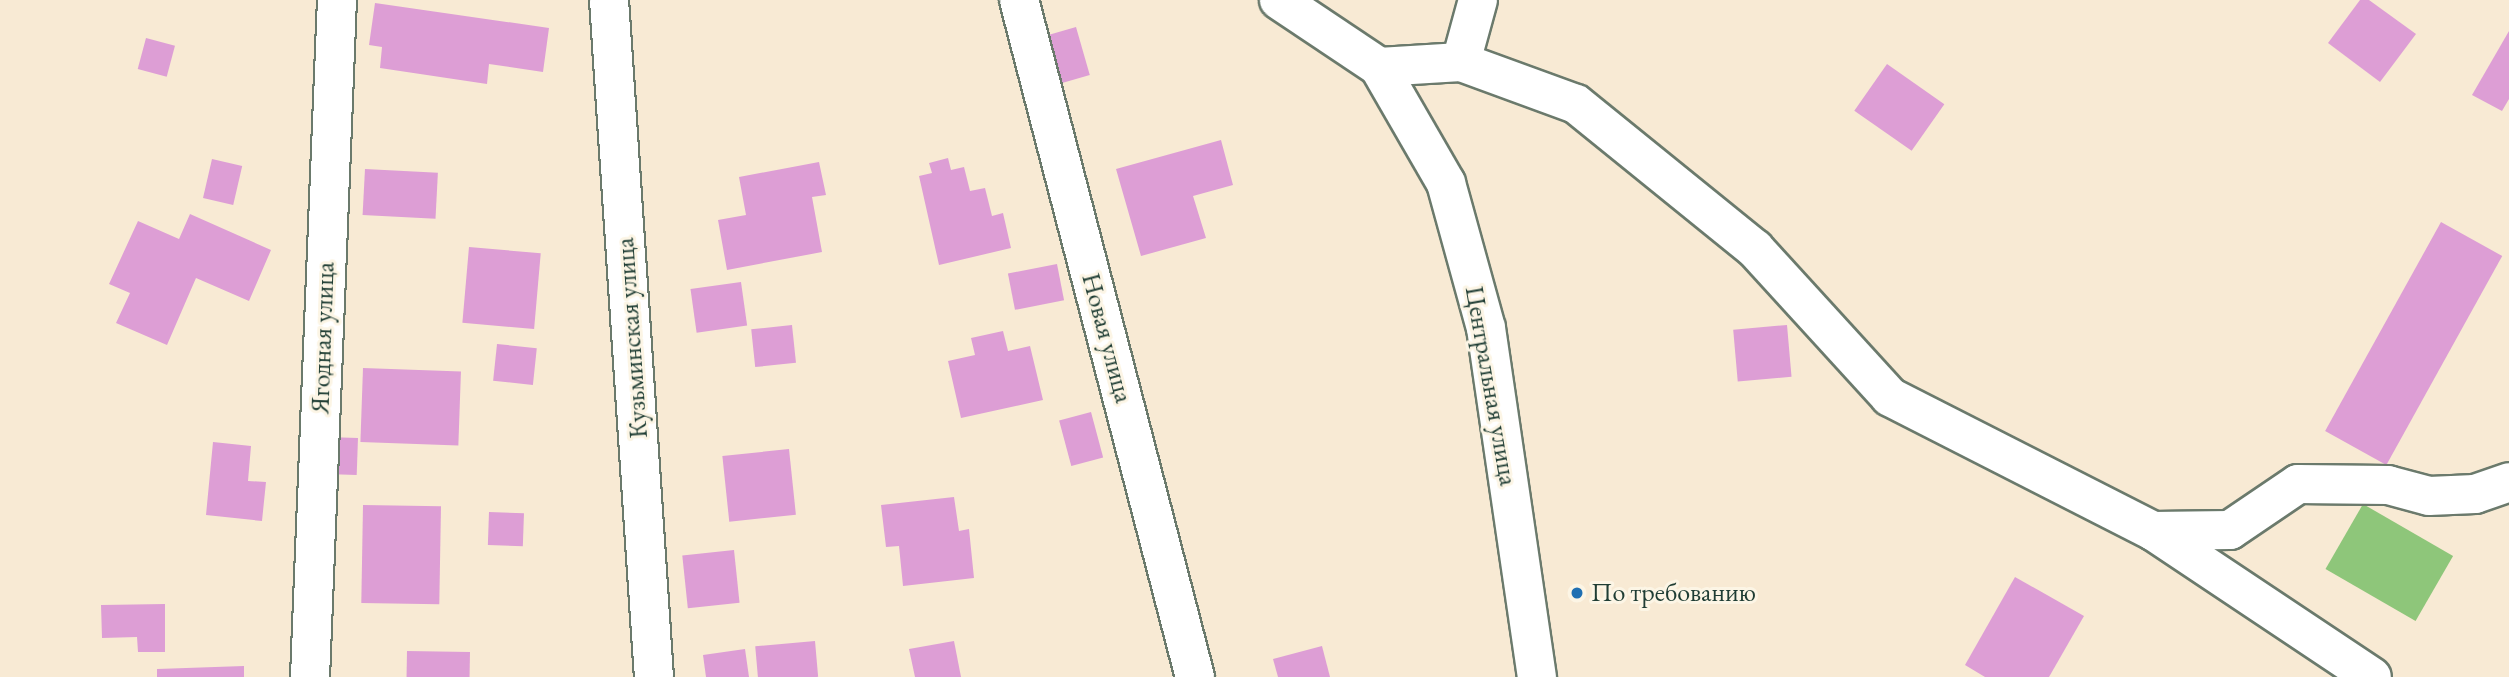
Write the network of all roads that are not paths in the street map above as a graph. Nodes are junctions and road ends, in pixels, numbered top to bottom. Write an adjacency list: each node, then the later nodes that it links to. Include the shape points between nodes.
1 (337, 0): 10 (street, Ягодная улица)
2 (610, 0): 11 (street, Кузьминская улица)
3 (1019, 0): 12 (street, Новая улица)
4 (1279, 0): 7 (street, Центральная улица)
5 (1478, 0): 6 (street)
6 (1461, 62): 7 (street); 9 (street, via 1576,104 1755,249 1890,397)
7 (1379, 67): 13 (street, Центральная улица, via 1446,183 1486,328)
8 (2509, 482): 9 (street, via 2475,495 2429,496 2388,485 2298,484 2230,530)
9 (2153, 531): 14 (street)
10 (310, 677)
11 (654, 677)
12 (1195, 677)
13 (1538, 677)
14 (2372, 677)

